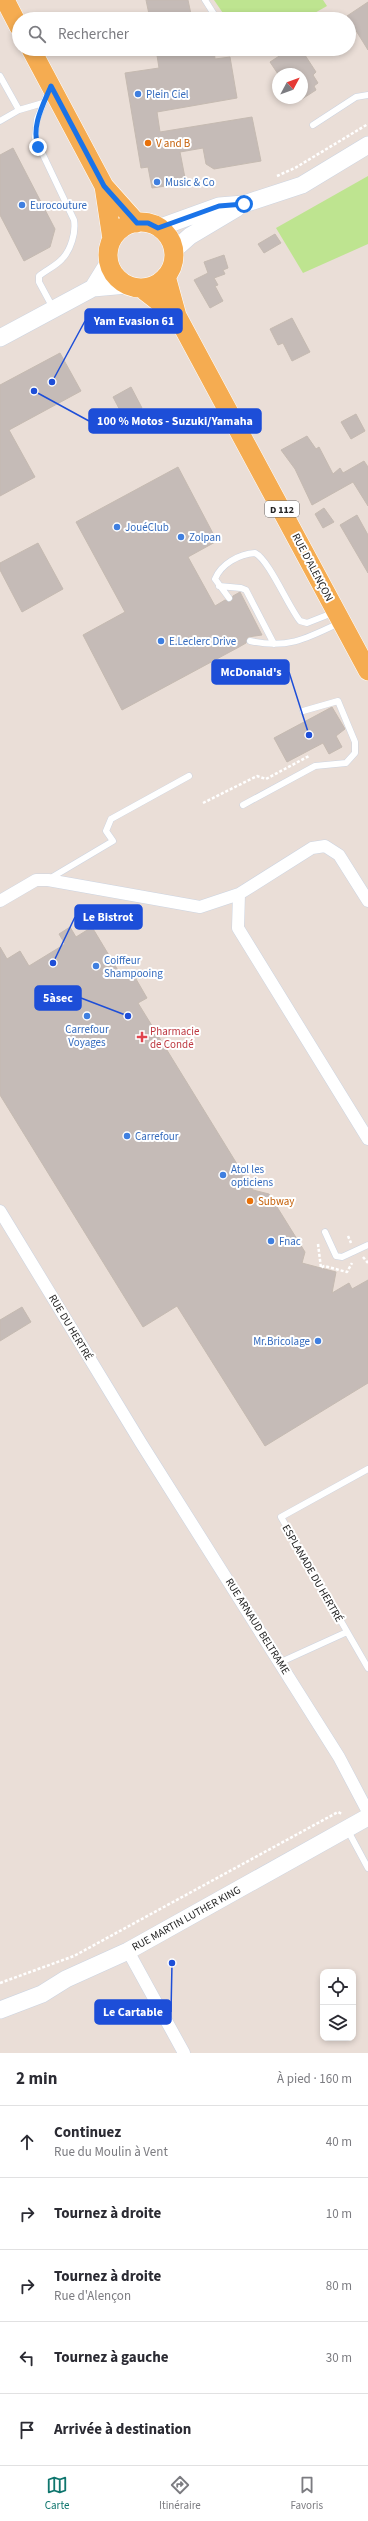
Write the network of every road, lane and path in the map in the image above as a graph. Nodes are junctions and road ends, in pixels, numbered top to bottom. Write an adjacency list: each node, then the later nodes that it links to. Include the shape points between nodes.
1 (206, 0): 2 (lane)
2 (213, 12)
3 (35, 56): 5 (main road)
4 (0, 76): 8 (lane)
5 (51, 86): 7 (lane); 14 (main road)
6 (368, 95): 11 (lane, via 356,97)
7 (43, 104): 8 (lane); 24 (lane, via 37,119 35,138 75,227 62,260 39,276 39,282)
8 (19, 110): 9 (lane)
9 (0, 121)
10 (368, 124): 13 (path, via 295,168)
11 (313, 125)
12 (368, 145): 15 (street, via 302,185)
13 (271, 178)
14 (104, 186): 16 (main road); 18 (main road)
15 (244, 204): 17 (street, via 219,206); 19 (street, via 190,236)
16 (137, 223): 17 (main road, via 148,223); 18 (main road, via 127,225)
17 (158, 228): 19 (main road, via 168,238)
18 (112, 238): 20 (main road)
19 (173, 251): 21 (main road, via 171,268)
20 (109, 262): 22 (main road, via 114,275); 23 (street)
21 (166, 276): 22 (main road, via 159,284); 25 (main road, RUE D'ALENÇON / D 112)
22 (134, 287): 23 (street); 25 (main road, RUE D'ALENÇON / D 112)
23 (93, 288): 24 (street)
24 (54, 309): 26 (street)
25 (177, 316): 29 (main road, RUE D'ALENÇON / D 112)
26 (0, 338)
27 (219, 586): 28 (lane); 29 (lane, via 215,579 218,570 240,557 255,553 265,562 300,622 307,623); 31 (lane, via 246,590)
28 (229, 598)
29 (339, 616): 31 (lane, via 299,642); 32 (main road, RUE D'ALENÇON / D 112)
30 (250, 641): 31 (lane)
31 (274, 644)
32 (368, 671)
33 (303, 711): 37 (lane, via 338,701 355,742 355,753 346,763 315,766)
34 (310, 756): 36 (path, via 266,779 257,776)
35 (189, 776): 38 (lane, via 111,819 106,831 114,842)
36 (203, 803)
37 (243, 805)
38 (48, 880): 39 (street, via 200,908); 40 (street, via 36,880)
39 (239, 894): 41 (street, via 312,848 325,846 339,855); 42 (street, via 238,928)
40 (0, 901)
41 (368, 901)
42 (368, 1139)
43 (0, 1211): 46 (street, RUE DU HERTRÉ)
44 (325, 1232): 45 (lane, via 336,1256 342,1257)
45 (368, 1245)
46 (141, 1443): 49 (street, RUE ARNAUD BELTRAME)
47 (368, 1470): 48 (lane, ESPLANADE DU HERTRÉ, via 280,1517)
48 (347, 1632): 49 (lane, ESPLANADE DU HERTRÉ); 50 (lane, ESPLANADE DU HERTRÉ)
49 (281, 1662): 51 (street, RUE ARNAUD BELTRAME, via 339,1757)
50 (368, 1668)
51 (361, 1820): 52 (lane); 53 (street, RUE MARTIN LUTHER KING, via 224,1897); 54 (path, via 338,1812 74,1956)
52 (368, 1868)
53 (131, 1956): 55 (street, RUE MARTIN LUTHER KING, via 66,1979 42,1994); 56 (street)
54 (0, 1983)
55 (0, 2010)
56 (184, 2053)

